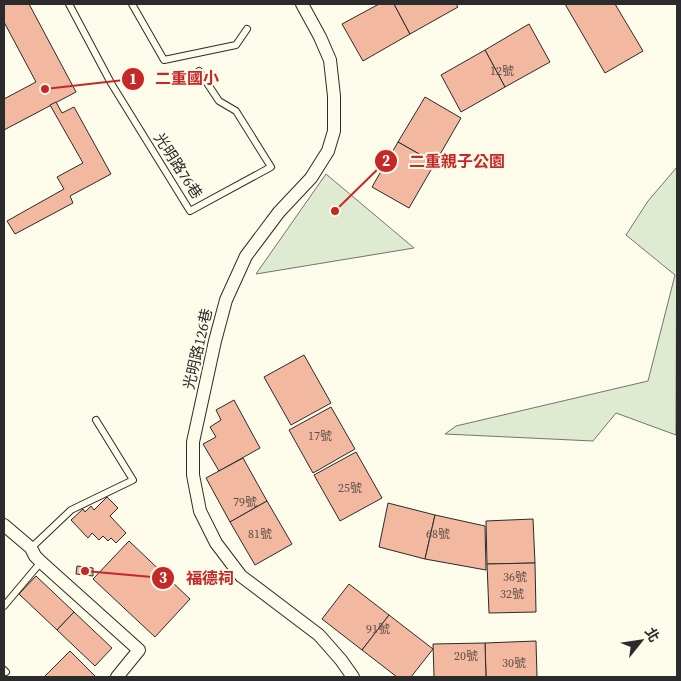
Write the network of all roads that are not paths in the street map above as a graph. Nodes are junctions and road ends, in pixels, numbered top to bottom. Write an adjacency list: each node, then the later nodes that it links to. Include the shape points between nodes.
1 (69, 4): 5 (lane, 光明路76巷, via 111,83 190,211 271,167 236,111 219,101)
2 (132, 4): 4 (lane, via 164,60 236,45)
3 (302, 4): 12 (street, 光明路126巷, via 330,60 334,131 328,151 311,178 279,212 246,256 226,300 193,442 193,475 200,511 216,544 241,576 319,635)
4 (246, 30)
5 (199, 71)
6 (96, 420): 8 (lane, via 133,480 70,510)
7 (4, 525): 8 (street)
8 (31, 548): 9 (street)
9 (41, 562): 10 (lane); 11 (street, via 139,650)
10 (4, 606)
11 (117, 677)
12 (353, 677)

